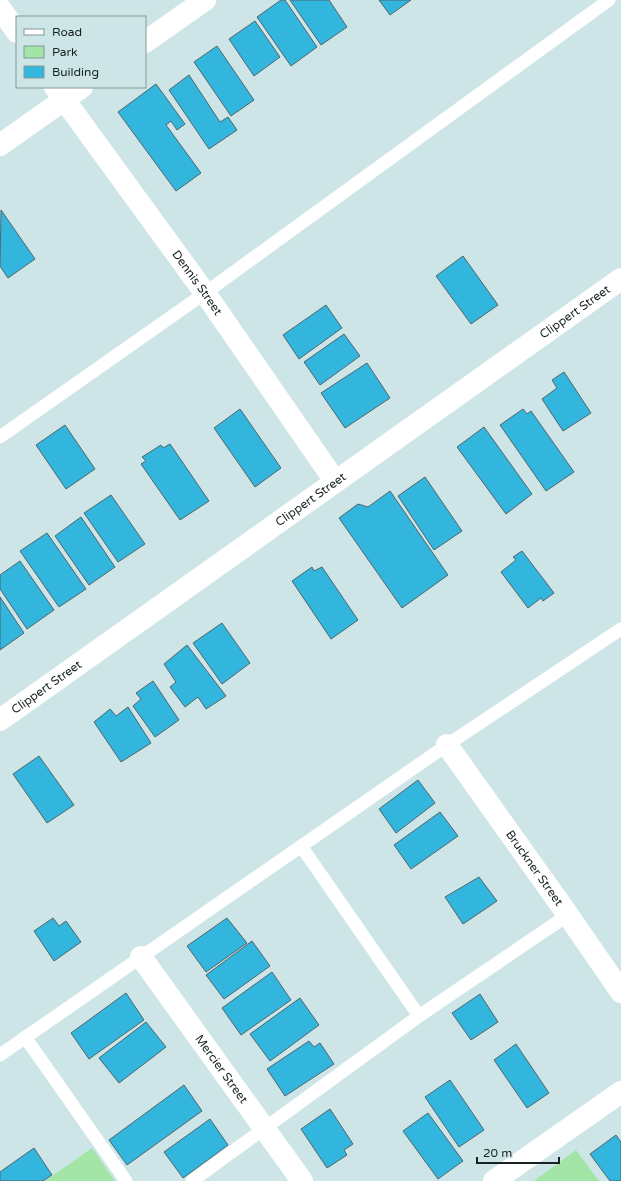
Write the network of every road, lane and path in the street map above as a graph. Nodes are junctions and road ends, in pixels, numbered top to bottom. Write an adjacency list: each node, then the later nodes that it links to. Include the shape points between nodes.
1 (205, 0): 5 (street)
2 (610, 0): 10 (lane)
3 (0, 8): 4 (street)
4 (16, 31)
5 (146, 41)
6 (78, 88): 7 (street)
7 (60, 93): 8 (street); 10 (street, Dennis Street)
8 (0, 145)
9 (621, 279): 12 (street, Clippert Street)
10 (204, 293): 11 (lane); 12 (street, Dennis Street)
11 (0, 437)
12 (335, 481): 14 (street, Clippert Street)
13 (621, 629): 15 (lane)
14 (0, 720)
15 (447, 745): 16 (lane); 17 (street, Bruckner Street)
16 (301, 846): 18 (lane); 20 (lane)
17 (568, 915): 19 (street, Bruckner Street); 20 (lane)
18 (141, 957): 21 (lane); 24 (street, Mercier Street)
19 (621, 992)
20 (419, 1016): 24 (lane)
21 (26, 1037): 22 (lane); 25 (lane)
22 (0, 1055)
23 (621, 1092): 28 (street)
24 (263, 1129): 26 (lane); 27 (street, Mercier Street)
25 (126, 1181)
26 (192, 1181)
27 (302, 1181)
28 (494, 1181)

